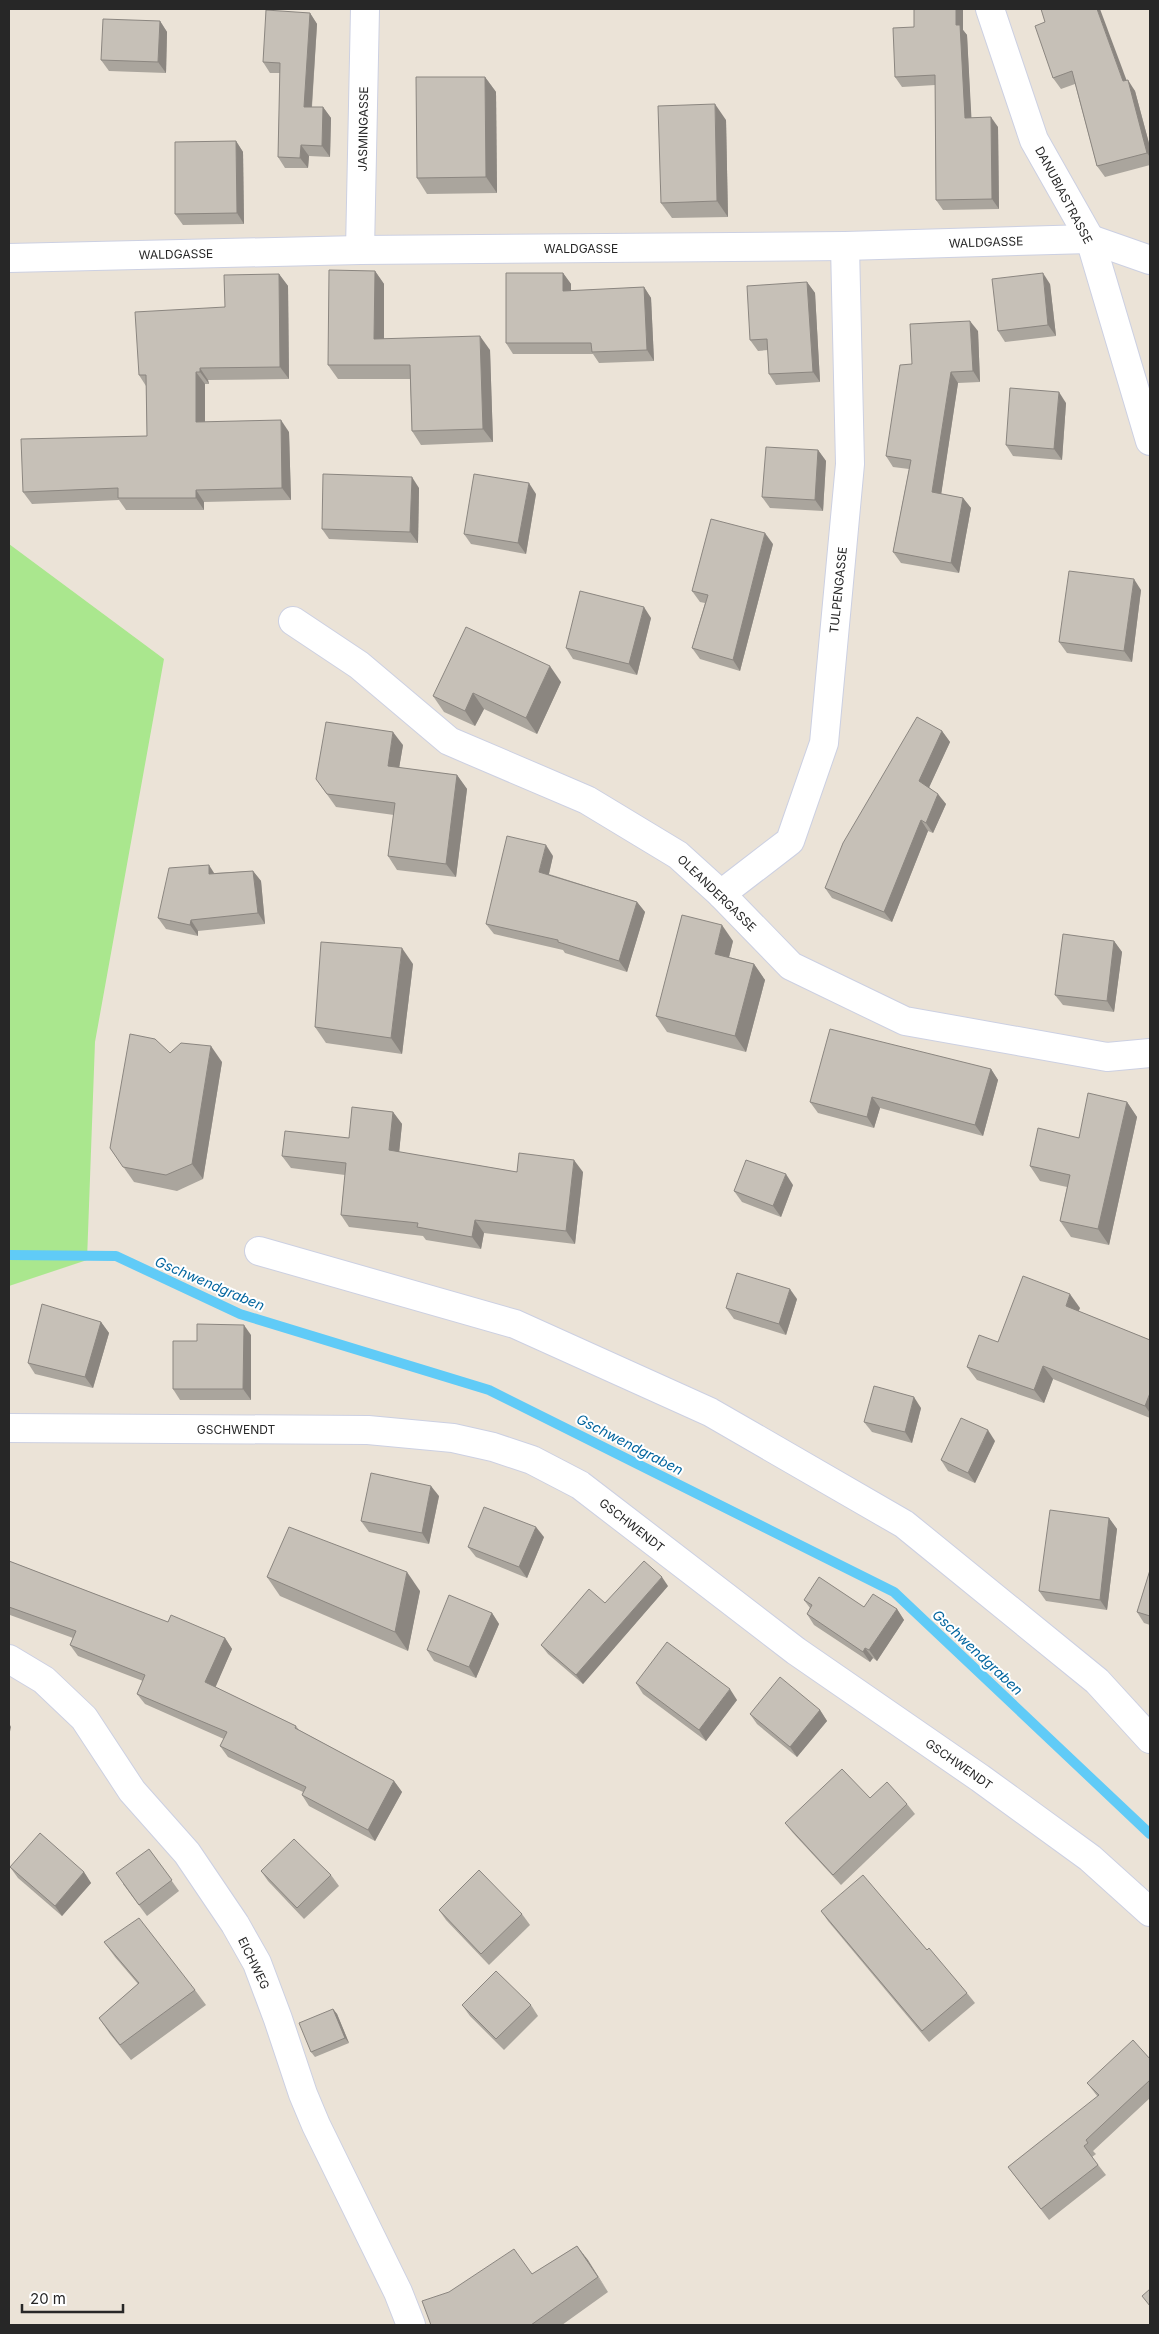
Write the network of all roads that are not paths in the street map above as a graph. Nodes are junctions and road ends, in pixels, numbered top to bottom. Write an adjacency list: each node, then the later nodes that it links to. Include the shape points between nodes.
1 (365, 9): 5 (street, JASMINGASSE)
2 (990, 9): 3 (street, DANUBIASTRASSE, via 1034,140)
3 (1090, 239): 4 (street, WALDGASSE); 7 (street, WALDGASSE); 8 (street, DANUBIASTRASSE)
4 (845, 246): 5 (street, WALDGASSE); 10 (street, TULPENGASSE, via 850,464 824,743 790,841)
5 (360, 250): 6 (street, WALDGASSE)
6 (9, 258)
7 (1150, 260)
8 (1150, 441)
9 (293, 620): 10 (street, OLEANDERGASSE, via 359,665 449,742 587,800 678,855)
10 (721, 894): 11 (street, OLEANDERGASSE, via 791,966 905,1021 1107,1057)
11 (1150, 1053)
12 (259, 1251): 15 (street, via 515,1324 710,1412 904,1524 1097,1681)
13 (9, 1428): 16 (street, GSCHWENDT, via 368,1430 453,1438 493,1446 532,1460 580,1485 796,1651 1090,1858)
14 (9, 1659): 17 (street, EICHWEG, via 44,1680 84,1718 132,1791 187,1853 235,1924 257,1963 313,2117)
15 (1150, 1739)
16 (1150, 1912)
17 (411, 2325)

